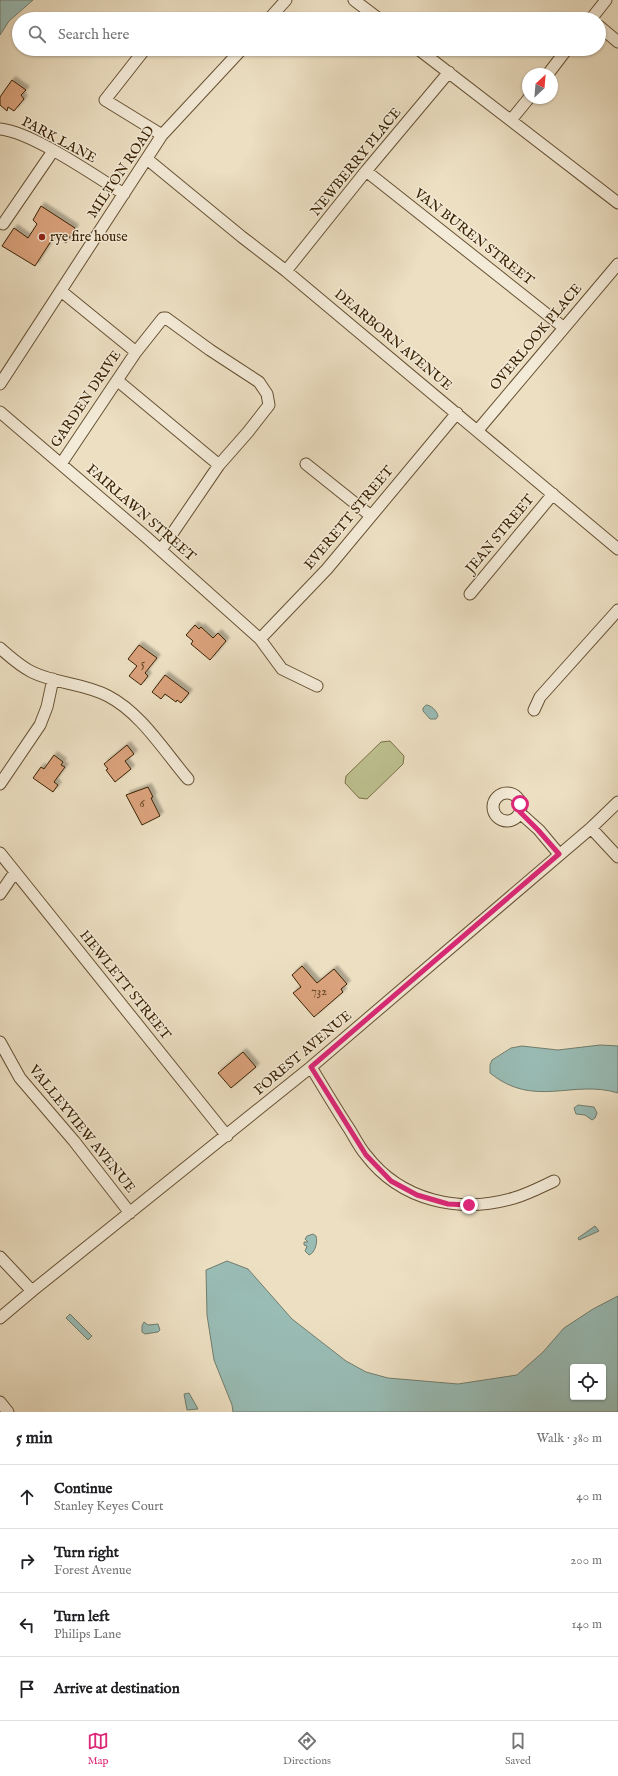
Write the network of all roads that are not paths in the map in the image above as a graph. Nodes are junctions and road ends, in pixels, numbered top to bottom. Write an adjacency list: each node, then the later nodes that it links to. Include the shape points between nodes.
1 (286, 0): 4 (street)
2 (354, 0): 5 (street)
3 (606, 0): 6 (street)
4 (275, 12)
5 (370, 12)
6 (597, 12)
7 (606, 32): 8 (street)
8 (618, 42)
9 (140, 56): 18 (street, via 105,100)
10 (235, 56): 18 (street, MILTON ROAD)
11 (427, 56): 14 (street)
12 (562, 56): 13 (street)
13 (553, 68)
14 (449, 72): 16 (street); 21 (street, NEWBERRY PLACE)
15 (524, 104): 16 (street)
16 (511, 120): 23 (street)
17 (0, 129): 19 (street, PARK LANE, via 14,132)
18 (162, 135): 20 (street, MILTON ROAD)
19 (53, 151): 22 (street, PARK LANE); 24 (street)
20 (147, 158): 22 (street, MILTON ROAD); 26 (street, DEARBORN AVENUE)
21 (366, 171): 26 (street, NEWBERRY PLACE); 28 (street, VAN BUREN STREET)
22 (124, 194): 27 (street, MILTON ROAD)
23 (618, 203)
24 (3, 224)
25 (618, 264): 28 (street, OVERLOOK PLACE)
26 (286, 271): 33 (street, DEARBORN AVENUE)
27 (61, 291): 29 (street, GARDEN DRIVE); 31 (street, MILTON ROAD)
28 (563, 327): 34 (street, OVERLOOK PLACE)
29 (136, 352): 30 (street, GARDEN DRIVE); 37 (street, GARDEN DRIVE, via 162,318 166,318 264,388 269,405)
30 (118, 381): 35 (street, GARDEN DRIVE); 37 (street)
31 (0, 384)
32 (0, 412): 35 (street, FAIRLAWN STREET)
33 (457, 413): 34 (street, DEARBORN AVENUE); 39 (street, EVERETT STREET)
34 (478, 430): 38 (street, DEARBORN AVENUE)
35 (61, 464): 41 (street, FAIRLAWN STREET)
36 (306, 464): 39 (street)
37 (219, 465): 41 (street)
38 (553, 494): 40 (street, DEARBORN AVENUE); 42 (street, JEAN STREET)
39 (371, 516): 44 (street, EVERETT STREET, via 327,569)
40 (616, 542)
41 (161, 550): 44 (street, FAIRLAWN STREET)
42 (470, 594)
43 (618, 610): 48 (street, via 540,697)
44 (260, 639): 47 (street, FAIRLAWN STREET, via 282,669)
45 (0, 648): 46 (street, via 32,672)
46 (53, 679): 49 (street, via 92,689 119,703 139,720); 50 (street, via 40,725)
47 (317, 686)
48 (534, 710)
49 (188, 779)
50 (0, 784)
51 (618, 802): 53 (street, FOREST AVENUE)
52 (520, 812): 55 (street)
53 (591, 828): 55 (street, FOREST AVENUE); 56 (street)
54 (0, 853): 57 (street, HEWLETT STREET)
55 (559, 854): 60 (street, FOREST AVENUE)
56 (618, 857)
57 (15, 872): 58 (street); 61 (street, HEWLETT STREET)
58 (0, 894)
59 (0, 1042): 63 (street, VALLEYVIEW AVENUE, via 20,1078 74,1141)
60 (311, 1067): 61 (street, FOREST AVENUE); 62 (street, via 366,1155 391,1181 417,1195 448,1204 491,1203 515,1198)
61 (227, 1136): 63 (street, FOREST AVENUE)
62 (554, 1181)
63 (130, 1213): 65 (street, FOREST AVENUE)
64 (0, 1257): 65 (street)
65 (32, 1291): 66 (street, FOREST AVENUE)
66 (0, 1318)
67 (0, 1402): 68 (street)
68 (8, 1412)

